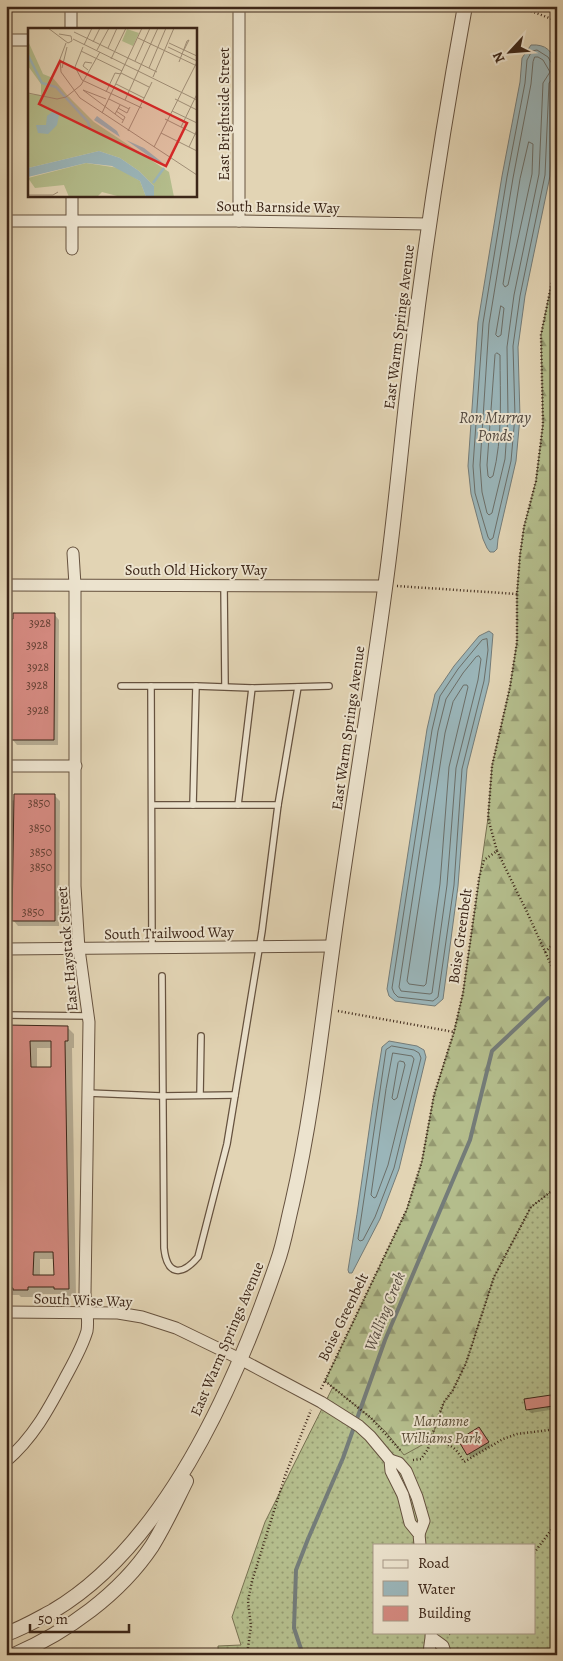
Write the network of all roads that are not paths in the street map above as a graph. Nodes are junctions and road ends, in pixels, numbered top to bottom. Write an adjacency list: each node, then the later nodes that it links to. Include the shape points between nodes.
1 (71, 6): 4 (street)
2 (239, 6): 10 (street, East Brightside Street)
3 (465, 6): 11 (street, East Warm Springs Avenue)
4 (71, 28)
5 (6, 40): 6 (street)
6 (28, 40)
7 (72, 196): 8 (street)
8 (72, 220): 9 (street, South Barnside Way); 10 (street, South Barnside Way); 12 (street)
9 (6, 221)
10 (239, 221): 11 (street, South Barnside Way)
11 (428, 224): 17 (street, East Warm Springs Avenue)
12 (72, 249)
13 (73, 553): 15 (street, East Haystack Street)
14 (6, 585): 15 (street, South Old Hickory Way)
15 (75, 585): 16 (street, South Old Hickory Way); 26 (street, East Haystack Street)
16 (224, 585): 17 (street, South Old Hickory Way); 21 (lane)
17 (386, 586): 32 (street, East Warm Springs Avenue)
18 (121, 686): 19 (lane)
19 (151, 686): 20 (lane); 27 (lane)
20 (196, 686): 21 (lane); 28 (lane)
21 (225, 686): 24 (lane)
22 (329, 686): 23 (lane)
23 (298, 687): 24 (lane); 30 (lane)
24 (252, 688): 29 (lane)
25 (6, 766): 26 (street)
26 (76, 766): 33 (street, East Haystack Street, via 75,886)
27 (152, 805): 28 (lane); 34 (lane)
28 (193, 805): 29 (lane)
29 (238, 805): 30 (lane)
30 (278, 805): 31 (lane)
31 (259, 946): 32 (street, South Trailwood Way); 34 (street, South Trailwood Way); 42 (lane)
32 (332, 946): 46 (street, East Warm Springs Avenue, via 304,1152 279,1260)
33 (79, 948): 34 (street, South Trailwood Way); 35 (street, South Trailwood Way); 38 (street, East Haystack Street)
34 (152, 948)
35 (6, 949)
36 (162, 976): 43 (lane)
37 (6, 1015): 38 (lane)
38 (88, 1016): 40 (street, East Haystack Street)
39 (201, 1036): 41 (lane)
40 (88, 1092): 43 (lane); 45 (street, East Haystack Street)
41 (200, 1095): 42 (lane); 43 (lane)
42 (235, 1095): 43 (lane, via 227,1144 198,1257 183,1270 169,1268 165,1259)
43 (162, 1096)
44 (6, 1312): 45 (street, South Wise Way)
45 (87, 1312): 46 (street, South Wise Way, via 142,1317 176,1328); 48 (street, East Haystack Street, via 87,1330 78,1355 45,1416 20,1450)
46 (240, 1359): 47 (street, East Warm Springs Avenue); 49 (street, South Wise Way, via 348,1418 383,1449 403,1495 410,1523)
47 (202, 1438): 50 (street, East Warm Springs Avenue, via 182,1475 123,1554 64,1604); 52 (street, East Warm Springs Avenue, via 189,1475 167,1520 132,1570 88,1611)
48 (6, 1461)
49 (420, 1539)
50 (6, 1634)
51 (432, 1635): 53 (street); 54 (street, via 443,1646)
52 (14, 1655)
53 (430, 1655)
54 (446, 1655)

